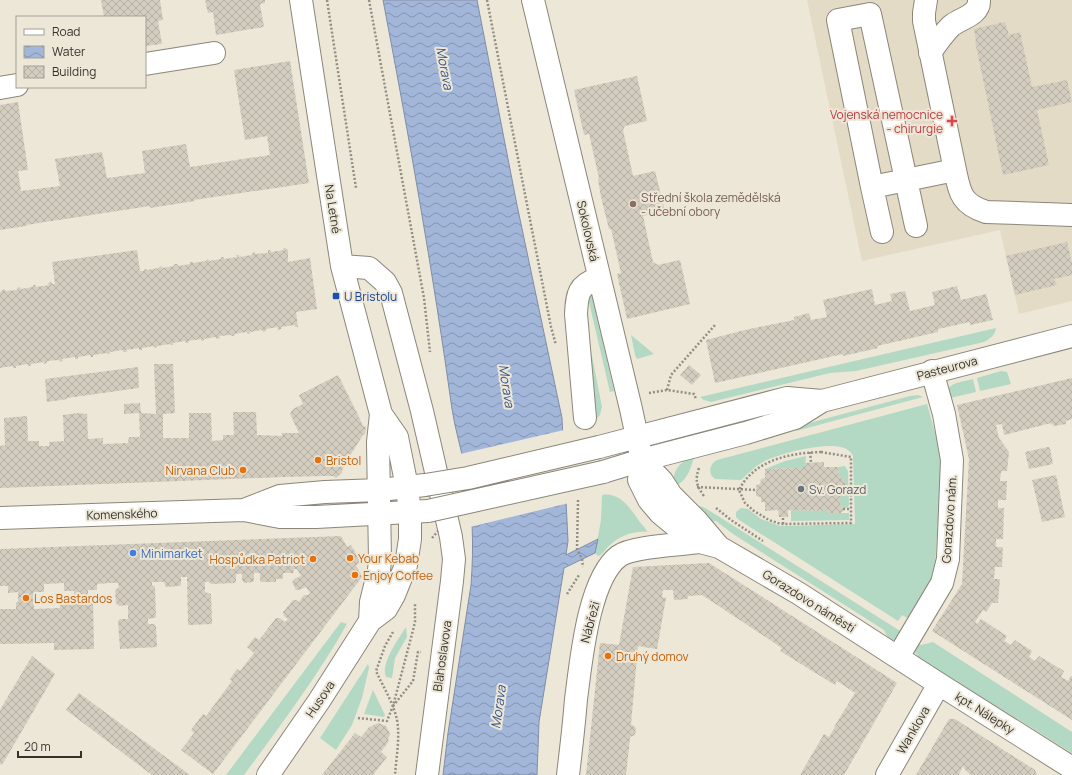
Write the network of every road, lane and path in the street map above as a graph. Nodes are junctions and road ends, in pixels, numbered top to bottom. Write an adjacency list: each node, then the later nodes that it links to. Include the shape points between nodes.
1 (301, 0): 20 (street, Na Letné)
2 (327, 0): 16 (path)
3 (369, 0): 25 (path, via 424,298)
4 (487, 0): 24 (path)
5 (926, 0): 9 (street, via 924,21)
6 (979, 0): 9 (street, via 978,8 952,26)
7 (537, 1): 21 (street, Sokolovská)
8 (214, 53): 10 (street)
9 (930, 54): 13 (street)
10 (146, 64)
11 (16, 85): 12 (street)
12 (0, 88)
13 (954, 170): 14 (street); 17 (street, via 960,193 964,200 976,209 995,213)
14 (906, 180): 15 (street); 15 (street, via 870,14 838,20); 18 (street)
15 (872, 187): 19 (street)
16 (356, 188)
17 (1072, 215)
18 (916, 226)
19 (882, 232)
20 (342, 266): 31 (street, Na Letné); 68 (street, Blahoslavova, via 369,268 385,282 391,293 451,537 454,559 452,581)
21 (599, 278): 32 (street, via 582,288 576,301); 33 (street, Sokolovská)
22 (715, 325): 27 (path, via 671,375)
23 (1072, 336): 26 (street, Pasteurova)
24 (557, 349)
25 (430, 353)
26 (932, 371): 30 (street, Pasteurova); 60 (street, Gorazdovo nám., via 944,414 952,460 948,559 942,583)
27 (667, 390): 28 (path); 29 (path)
28 (647, 393)
29 (694, 394)
30 (822, 401): 33 (street, Komenského, via 787,398); 35 (street, Komenského, via 795,418)
31 (381, 414): 38 (street, Na Letné, via 397,437); 40 (street, Na Letné, via 378,442)
32 (585, 418)
33 (637, 437): 35 (street, Sokolovská); 38 (street, Komenského, bridge, via 468,478)
34 (810, 452): 36 (path); 41 (path, via 781,457 765,463 744,481); 46 (path, via 851,457)
35 (642, 460): 48 (street, Komenského, bridge, via 603,472); 54 (street, Gorazdovo náměstí, via 697,521)
36 (811, 462)
37 (699, 467): 39 (path)
38 (416, 486): 40 (street, Komenského); 48 (street, Husova)
39 (697, 487): 41 (path); 43 (path)
40 (380, 490): 47 (street, Komenského, via 280,496); 49 (street, Husova)
41 (740, 490): 42 (path); 52 (path, via 745,503 754,511 769,520)
42 (756, 490)
43 (707, 499)
44 (713, 504): 53 (path, via 731,520)
45 (843, 509): 46 (path)
46 (851, 509): 52 (path, via 851,523)
47 (244, 510): 49 (street, Komenského, via 280,517); 51 (street, Komenského)
48 (419, 512): 49 (street, Komenského); 58 (street, Husova, via 406,565 394,595 386,608)
49 (380, 514): 58 (street, Husova, via 380,560 371,602)
50 (783, 517): 52 (path)
51 (0, 518)
52 (783, 524)
53 (763, 541)
54 (709, 544): 60 (street, Gorazdovo náměstí, via 798,593); 69 (street, Nábřeží, via 633,550 618,557 605,574 584,636)
55 (577, 549): 56 (path, via 584,567)
56 (567, 594)
57 (414, 599): 63 (path, via 415,622)
58 (370, 621): 66 (street, Husova)
59 (418, 652): 63 (path, via 413,681)
60 (898, 657): 62 (street, kpt. Nálepky)
61 (376, 671): 63 (path)
62 (939, 684): 65 (street, kpt. Nálepky); 70 (street, Wanklova)
63 (393, 706): 64 (path, via 387,721); 67 (path, via 398,727)
64 (358, 718)
65 (1072, 768)
66 (268, 775)
67 (394, 775)
68 (427, 775)
69 (568, 775)
70 (887, 775)

